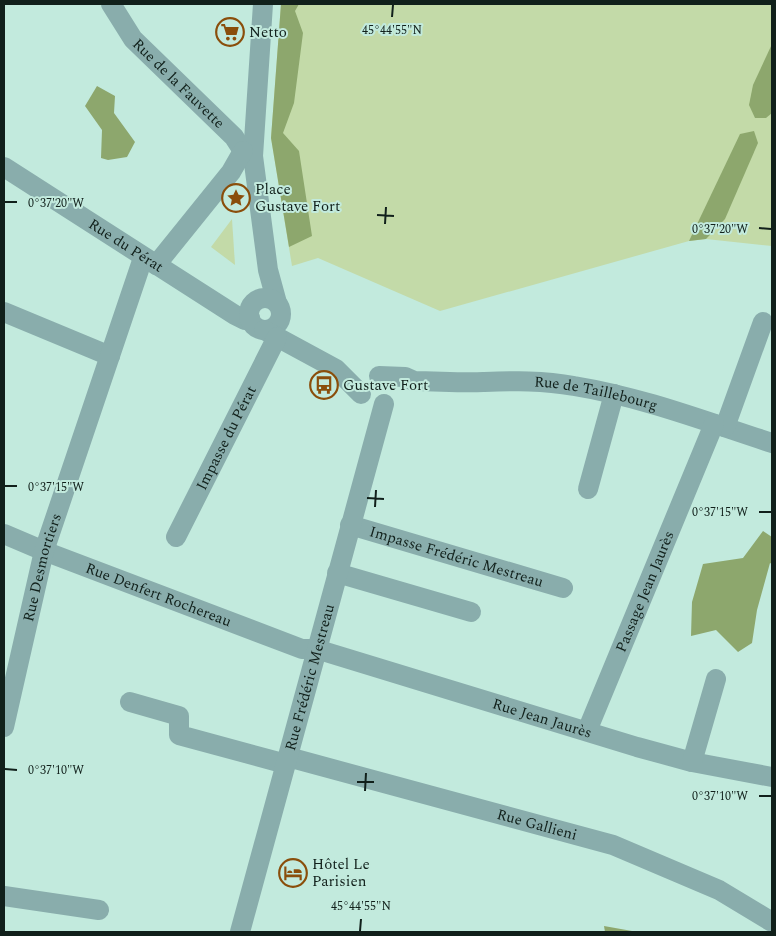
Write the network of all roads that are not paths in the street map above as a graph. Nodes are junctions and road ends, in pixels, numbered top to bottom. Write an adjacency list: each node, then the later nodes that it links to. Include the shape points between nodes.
1 (111, 4): 3 (street, Rue de la Fauvette, via 133,40)
2 (263, 4): 3 (street)
3 (248, 153): 5 (street); 6 (street)
4 (4, 167): 5 (street, Rue du Pérat)
5 (149, 261): 9 (street, Rue du Pérat, via 235,316); 10 (street, Rue Desmortiers)
6 (273, 306): 9 (street); 9 (street, via 276,326); 9 (street, Impasse du Pérat, via 251,306)
7 (4, 312): 10 (street)
8 (764, 322): 16 (street, Passage Jean Jaurès)
9 (271, 333): 11 (street, Rue du Pérat); 21 (street, Impasse du Pérat)
10 (110, 356): 22 (street, Rue Desmortiers)
11 (336, 369): 12 (street, Rue du Pérat); 15 (street, Rue du Pérat)
12 (376, 376): 13 (street, Rue de Taillebourg); 15 (street, via 388,383)
13 (414, 380): 14 (street, Rue de Taillebourg, via 482,382 522,379); 15 (street)
14 (614, 394): 16 (street, Rue de Taillebourg); 18 (street)
15 (375, 399): 19 (street, Rue Frédéric Mestreau, via 378,424)
16 (720, 425): 17 (street, Rue de Taillebourg); 30 (street, Passage Jean Jaurès)
17 (772, 443)
18 (588, 489)
19 (350, 525): 23 (street, Rue Frédéric Mestreau); 24 (street, Impasse Frédéric Mestreau)
20 (4, 534): 22 (street, Rue Denfert Rochereau)
21 (176, 537)
22 (44, 551): 26 (street, Rue Denfert Rochereau, via 302,649); 29 (street, Rue Desmortiers)
23 (337, 572): 25 (street); 26 (street, Rue Frédéric Mestreau)
24 (563, 588)
25 (471, 612)
26 (316, 649): 30 (street, Rue Jean Jaurès); 31 (street, Rue Frédéric Mestreau)
27 (716, 679): 32 (street)
28 (130, 702): 31 (street, Rue Gallieni, via 179,716 179,735)
29 (4, 727)
30 (587, 730): 32 (street, Rue Jean Jaurès)
31 (288, 761): 36 (street, Rue Gallieni, via 613,845 719,890); 37 (street, Rue Frédéric Mestreau)
32 (692, 762): 33 (street, Rue Jean Jaurès)
33 (772, 777)
34 (4, 896): 35 (street)
35 (99, 910)
36 (772, 922)
37 (240, 932)

